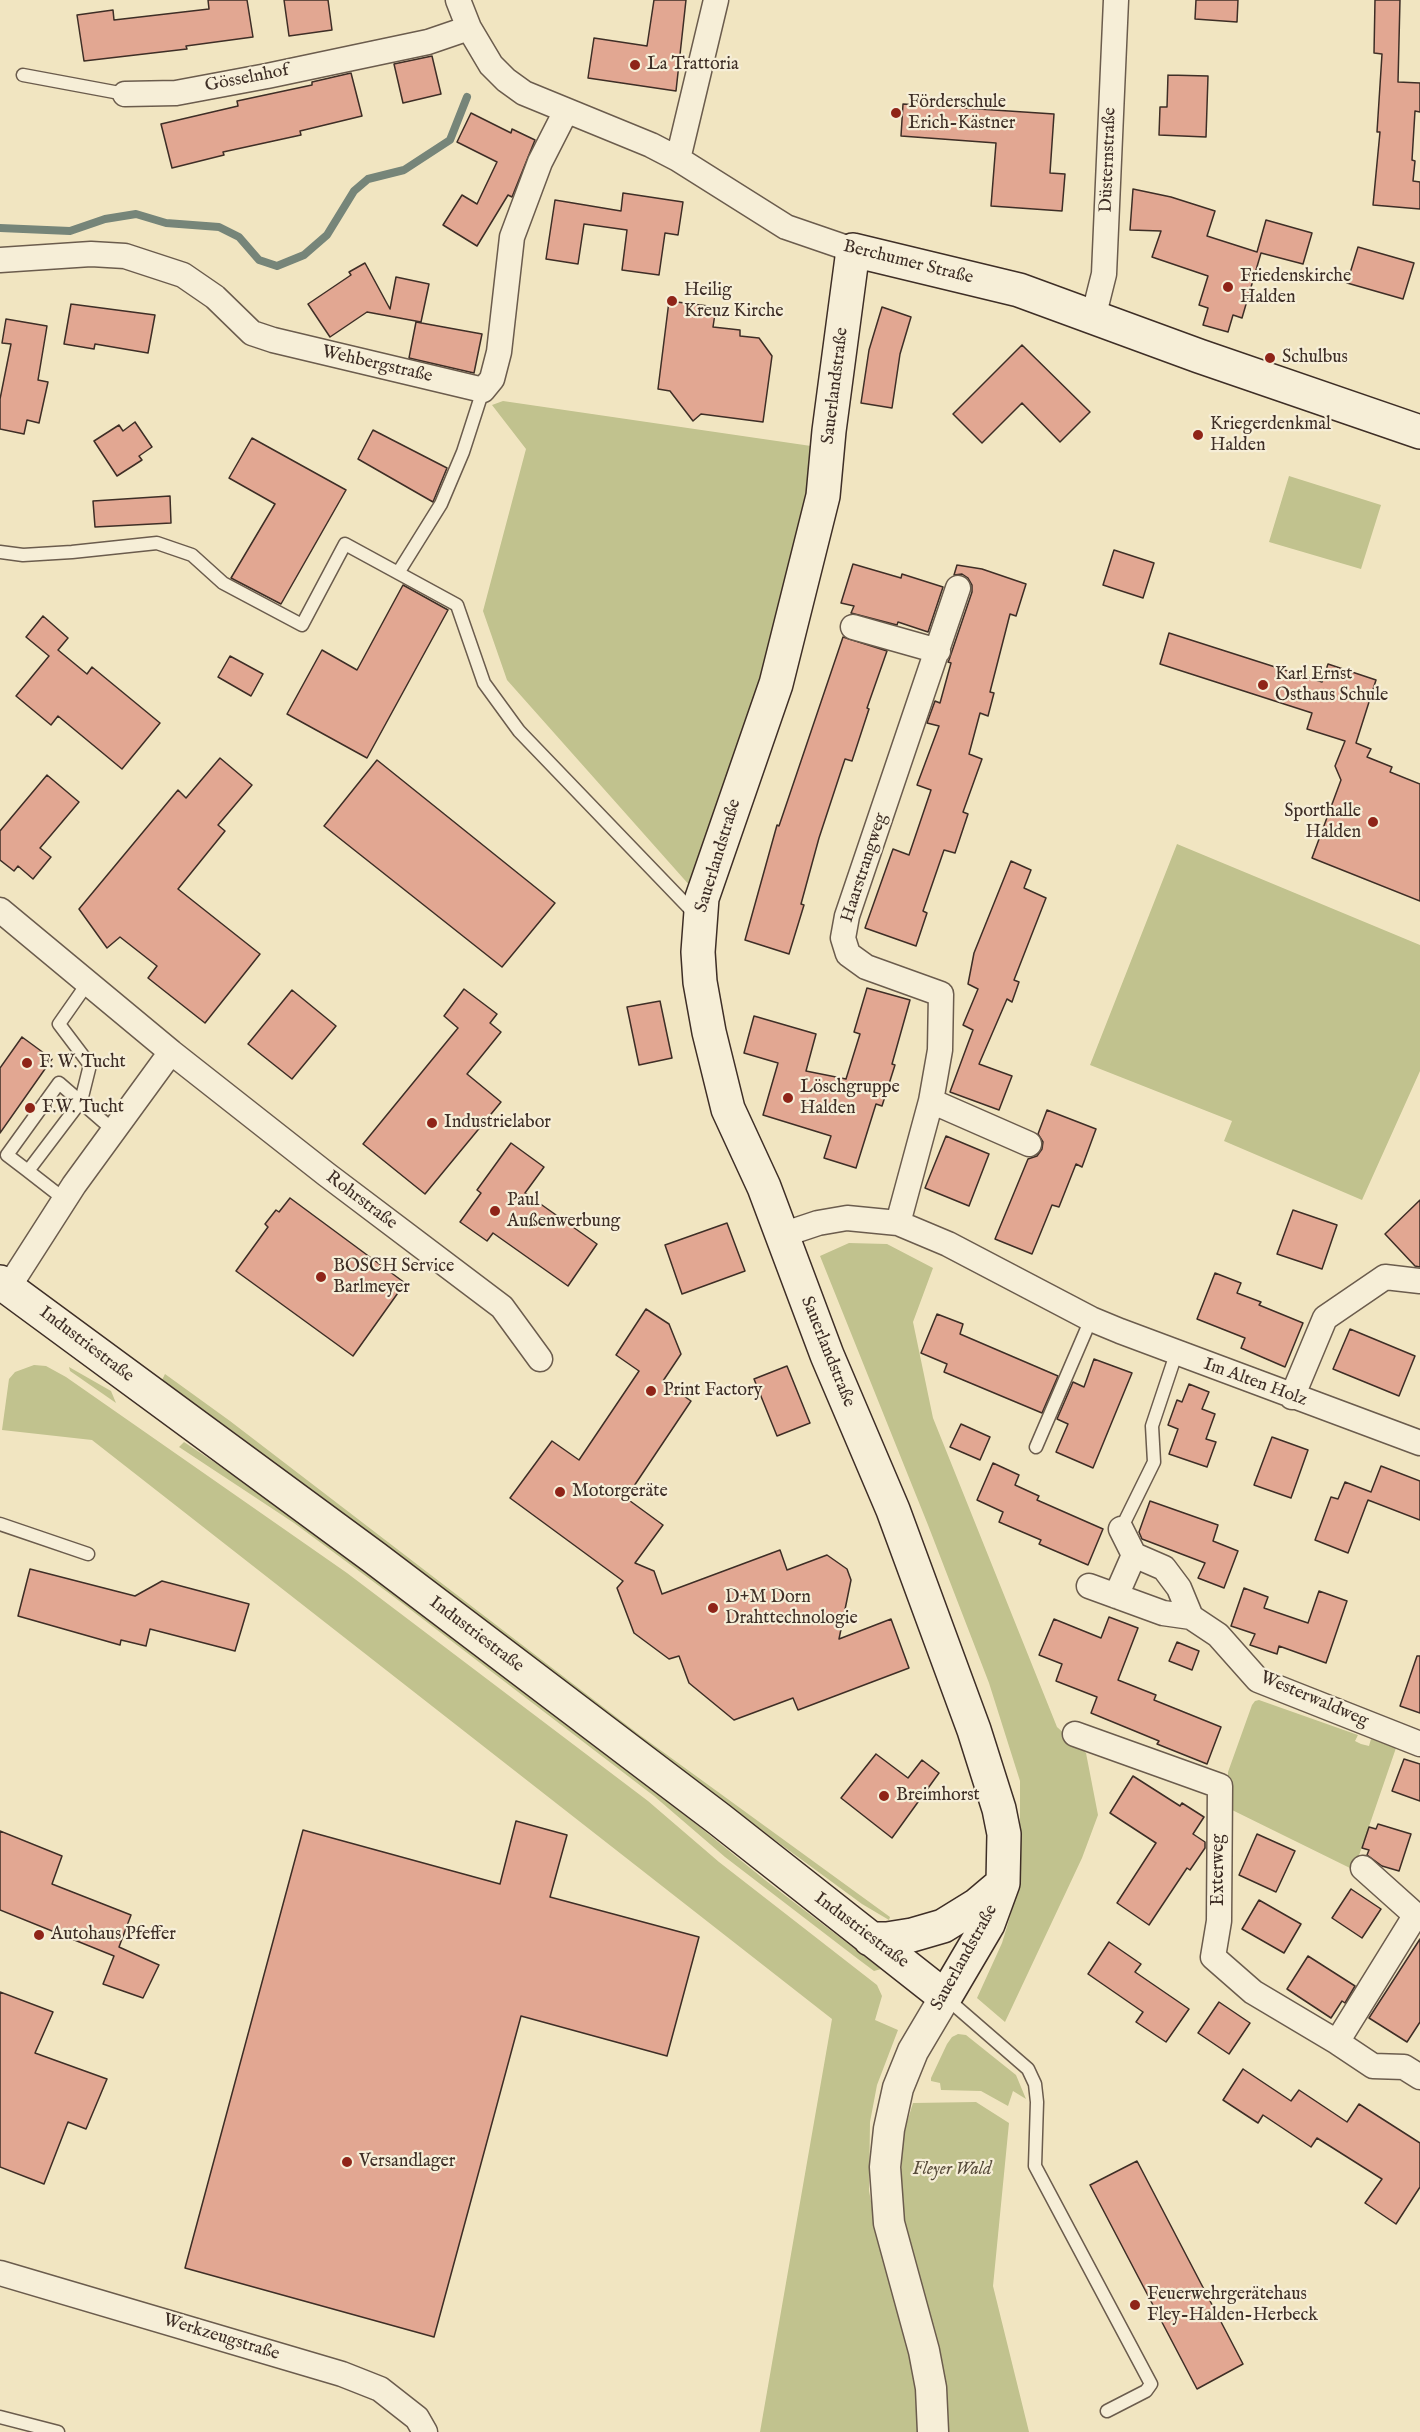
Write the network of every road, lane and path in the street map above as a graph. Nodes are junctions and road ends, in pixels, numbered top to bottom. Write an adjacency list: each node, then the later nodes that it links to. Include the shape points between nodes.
1 (458, 0): 4 (street, Berchumer Straße)
2 (716, 0): 8 (street)
3 (1116, 0): 11 (street, Düsternstraße, via 1104,273)
4 (469, 28): 6 (street, Gösselnhof, via 428,42 267,76 176,93); 7 (street, Berchumer Straße, via 490,65 506,80 524,93)
5 (23, 75): 6 (lane, Gösselnhof)
6 (125, 94)
7 (567, 111): 8 (street, Berchumer Straße, via 612,127); 12 (street, via 540,162 512,237 499,352 492,379)
8 (678, 159): 9 (street, Berchumer Straße, via 786,227)
9 (853, 250): 11 (main road, Berchumer Straße, via 1019,290); 20 (main road, Sauerlandstraße, via 823,496 776,684 702,898)
10 (0, 260): 12 (street, Wehbergstraße, via 91,254 135,259 183,275 216,297 252,333)
11 (1094, 318): 13 (main road, Berchumer Straße)
12 (483, 390): 15 (lane, via 441,504)
13 (1420, 432)
14 (0, 552): 15 (lane, via 23,555 157,543 192,555 223,582 302,625 345,544)
15 (398, 573): 20 (lane, via 457,605 484,683 519,731)
16 (958, 588): 18 (street, Haarstrangweg)
17 (853, 627): 18 (street)
18 (938, 651): 24 (street, Haarstrangweg, via 847,916 843,938 848,954 866,967 941,994 939,1050)
19 (0, 910): 21 (street, Rohrstraße)
20 (699, 918): 30 (main road, Sauerlandstraße, via 700,982 720,1080 734,1124)
21 (87, 984): 22 (street, Rohrstraße); 23 (lane, via 59,1024 90,1065)
22 (171, 1052): 25 (street); 35 (street, Rohrstraße, via 502,1307)
23 (81, 1101): 25 (lane); 27 (lane); 27 (lane, via 59,1083 8,1155)
24 (931, 1101): 26 (street); 29 (street, Haarstrangweg)
25 (113, 1130): 28 (street)
26 (1029, 1144)
27 (28, 1171): 28 (lane)
28 (64, 1199): 32 (street)
29 (898, 1223): 30 (street, Im Alten Holz, via 847,1218); 33 (street, Im Alten Holz, via 948,1244)
30 (782, 1235): 49 (main road, Sauerlandstraße, via 827,1355 901,1531 993,1785 1004,1834)
31 (1420, 1281): 36 (street, via 1385,1277 1325,1318)
32 (3, 1292): 51 (main road, Industriestraße, via 375,1558)
33 (1091, 1319): 34 (street, Im Alten Holz); 38 (lane)
34 (1176, 1354): 36 (street, Im Alten Holz); 40 (lane, via 1152,1426 1154,1462)
35 (540, 1359)
36 (1292, 1397): 37 (street, Im Alten Holz)
37 (1420, 1443)
38 (1036, 1447)
39 (0, 1524): 41 (lane)
40 (1121, 1529): 42 (street)
41 (88, 1554)
42 (1134, 1555): 44 (street); 45 (street, via 1164,1568 1179,1588)
43 (1089, 1586): 44 (street, Westerwaldweg)
44 (1116, 1596): 45 (street, Westerwaldweg, via 1163,1613)
45 (1191, 1617): 47 (street, Westerwaldweg, via 1218,1635 1258,1680)
46 (1075, 1734): 53 (street, Exterweg, via 1220,1786 1219,1921 1213,1957 1253,1992)
47 (1420, 1744)
48 (1363, 1868): 50 (street)
49 (1003, 1883): 51 (main road, via 944,1926 912,1935); 52 (main road, Sauerlandstraße, via 988,1924)
50 (1418, 1917): 53 (street)
51 (870, 1939): 52 (main road, Industriestraße)
52 (945, 1997): 56 (lane, via 1028,2069 1035,2084 1035,2166 1151,2384 1146,2391); 60 (street, Sauerlandstraße, via 913,2051 897,2088 885,2167 888,2223 924,2351)
53 (1337, 2042): 54 (street, Exterweg, via 1373,2066 1404,2067)
54 (1420, 2077)
55 (0, 2273): 58 (street, Werkzeugstraße, via 342,2374 380,2389)
56 (1107, 2411)
57 (0, 2417): 59 (lane)
58 (418, 2427)
59 (58, 2432)
60 (933, 2432)

